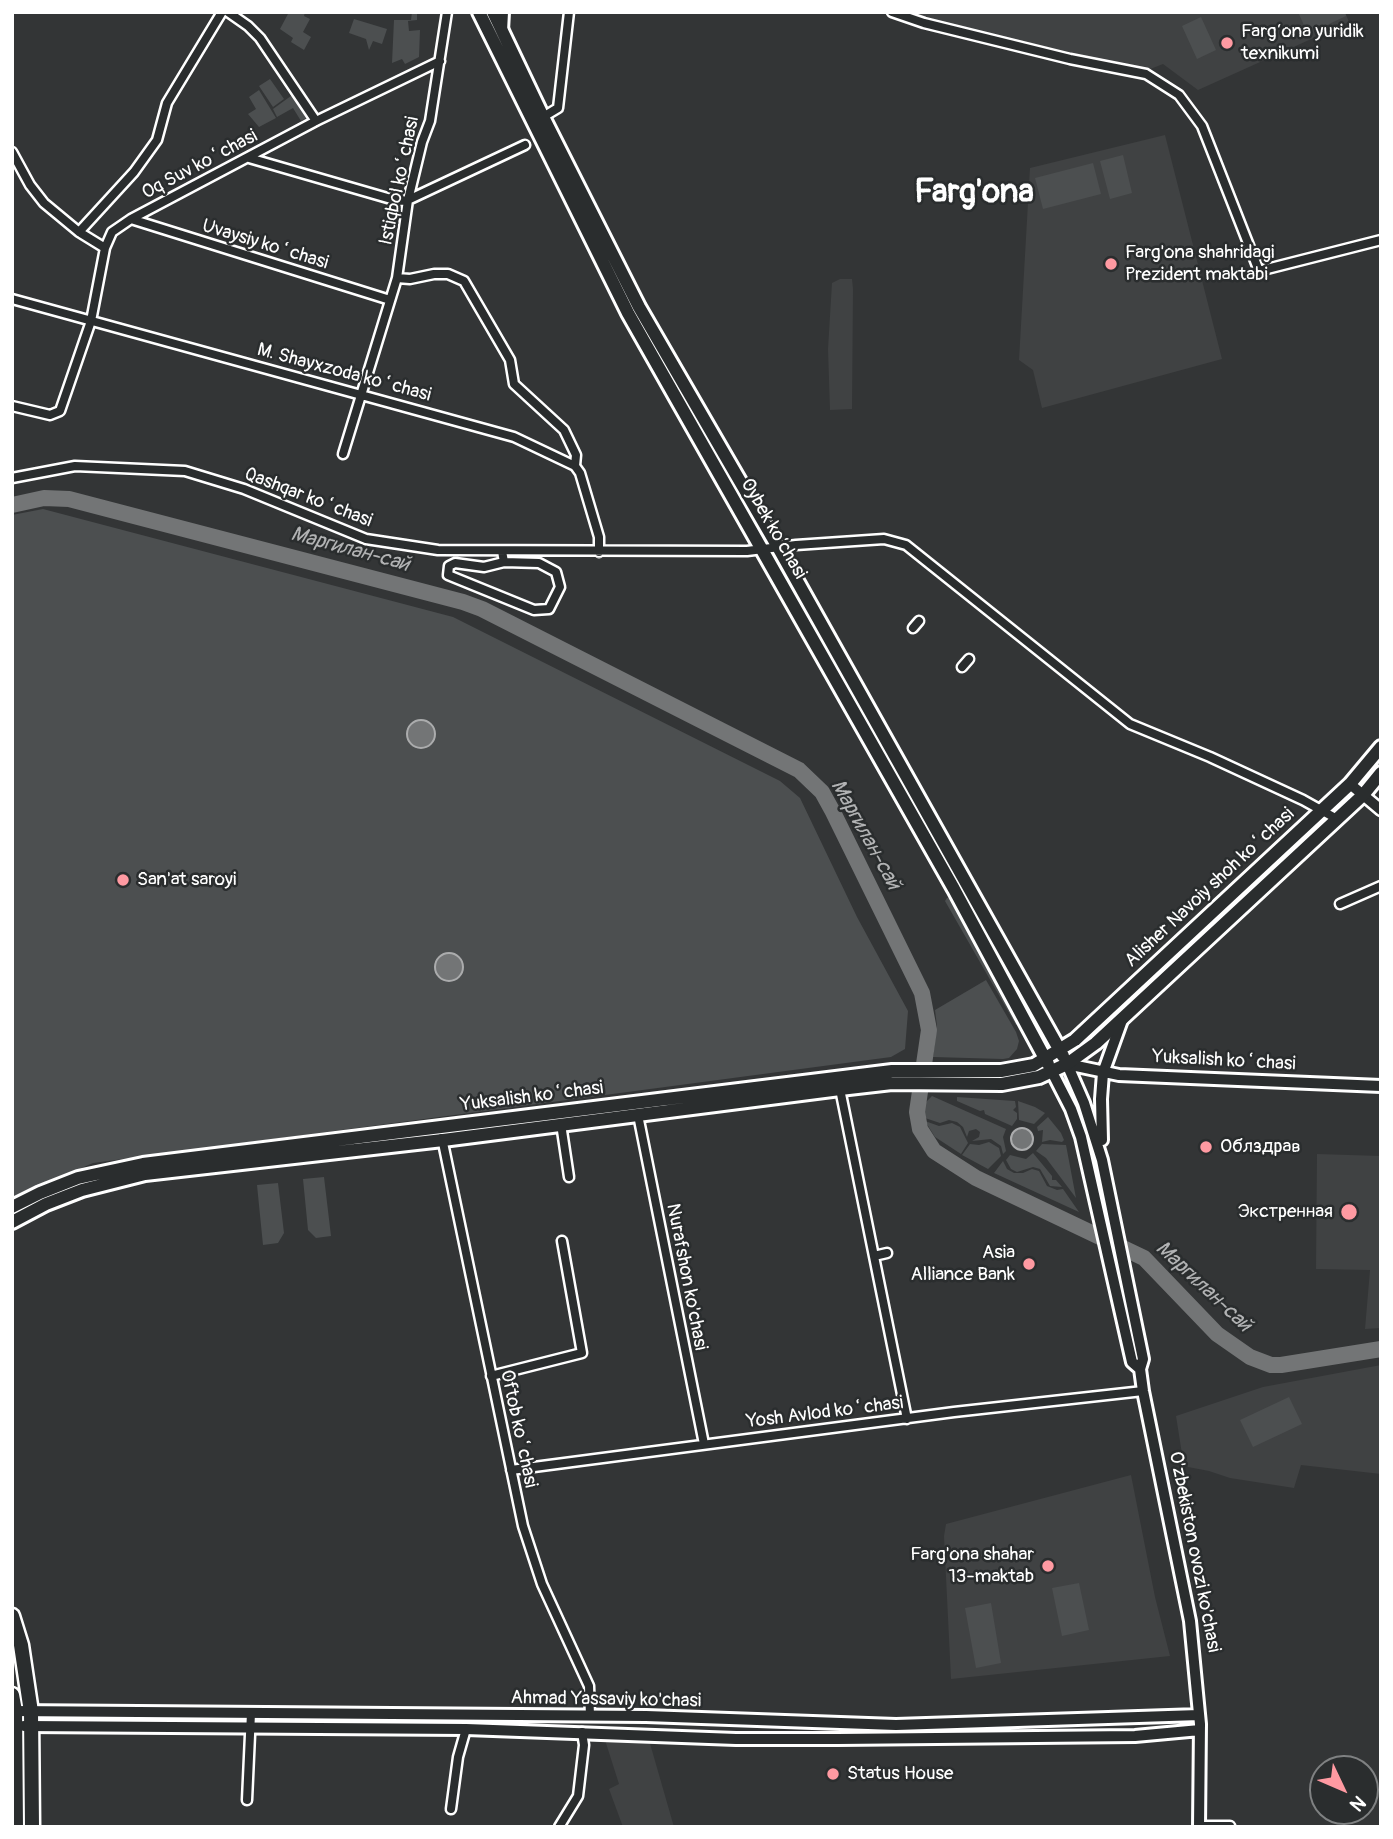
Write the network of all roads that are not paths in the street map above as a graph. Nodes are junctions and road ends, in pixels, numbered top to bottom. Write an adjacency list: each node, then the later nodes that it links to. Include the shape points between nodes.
1 (222, 12): 18 (street, via 167,103 156,141)
2 (228, 12): 12 (street, via 260,38)
3 (447, 12): 10 (street, Istiqbol koʻchasi)
4 (479, 12): 31 (main road, Oybek ko‘chasi, via 628,313)
5 (493, 12): 9 (main road, Oybek ko‘chasi)
6 (503, 12): 9 (main road)
7 (569, 12): 11 (street, via 558,108)
8 (892, 12): 19 (street, via 1146,74 1179,95 1202,126 1259,271)
9 (502, 31): 11 (main road, Oybek ko‘chasi)
10 (440, 61): 12 (street, Oq Suv koʻchasi); 16 (street, Istiqbol koʻchasi, via 430,121)
11 (543, 117): 30 (main road, Oybek ko‘chasi, via 639,307)
12 (316, 121): 15 (street, Oq Suv koʻchasi)
13 (524, 145): 16 (street)
14 (12, 152): 18 (street, via 44,203)
15 (249, 158): 16 (street, via 398,201); 17 (street, Oq Suv koʻchasi)
16 (408, 200): 21 (street, Istiqbol koʻchasi)
17 (131, 219): 20 (street, Oq Suv koʻchasi, via 112,232); 23 (street, Uvaysiy koʻchasi)
18 (79, 232): 20 (street)
19 (1381, 240)
20 (105, 248): 24 (street)
21 (397, 278): 23 (street, Istiqbol koʻchasi); 28 (street, via 448,274 464,281 510,360 514,384 564,430 576,455)
22 (12, 299): 24 (street, M. Shayxzoda koʻchasi)
23 (390, 300): 25 (street, Istiqbol koʻchasi)
24 (91, 321): 25 (street, M. Shayxzoda koʻchasi); 26 (street, via 60,411 50,415)
25 (362, 394): 27 (street, Istiqbol koʻchasi); 28 (street, M. Shayxzoda koʻchasi, via 514,437)
26 (12, 406)
27 (343, 454)
28 (575, 466): 33 (street, via 599,537)
29 (12, 478): 32 (street, Qashqar koʻchasi, via 75,466 185,471 244,489 366,539 438,550)
30 (778, 547): 31 (street, Qashqar koʻchasi); 42 (street, Qashqar koʻchasi, via 884,539 906,545 1130,724); 47 (main road, Oybek ko‘chasi)
31 (763, 550): 33 (street, Qashqar koʻchasi); 48 (main road, Oybek ko‘chasi)
32 (502, 551): 33 (street, Qashqar koʻchasi); 34 (street)
33 (599, 552)
34 (504, 562): 34 (street, via 539,564 556,572 560,587 550,609 534,610 448,575 449,566 455,563 484,566)
35 (969, 659): 36 (street)
36 (962, 667)
37 (1381, 747): 39 (main road, Alisher Navoiy shoh koʻchasi)
38 (1381, 773): 40 (main road, Alisher Navoiy shoh koʻchasi)
39 (1350, 785): 40 (street); 42 (main road, Alisher Navoiy shoh koʻchasi)
40 (1363, 794): 41 (street); 43 (main road, Alisher Navoiy shoh koʻchasi)
41 (1381, 810)
42 (1322, 811): 43 (street, Qashqar koʻchasi); 47 (main road, Alisher Navoiy shoh koʻchasi)
43 (1337, 819): 46 (main road, Alisher Navoiy shoh koʻchasi)
44 (1381, 886): 45 (street)
45 (1340, 904)
46 (1123, 1018): 49 (main road, Alisher Navoiy shoh koʻchasi); 51 (main road)
47 (1060, 1051): 48 (main road, Yuksalish koʻchasi); 49 (main road, O'zbekiston ovozi ko'chasi)
48 (1045, 1059): 50 (main road, O'zbekiston ovozi ko'chasi); 53 (main road, Yuksalish koʻchasi, via 1027,1067)
49 (1067, 1064): 50 (main road, Alisher Navoiy shoh koʻchasi); 51 (main road, Yuksalish koʻchasi); 59 (main road, O'zbekiston ovozi ko'chasi)
50 (1052, 1072): 53 (main road, Yuksalish koʻchasi, via 1002,1084); 66 (main road, O'zbekiston ovozi ko'chasi, via 1081,1137 1132,1362)
51 (1103, 1073): 54 (main road, Yuksalish koʻchasi); 59 (main road)
52 (892, 1077): 53 (main road, Yuksalish koʻchasi); 55 (main road, Yuksalish koʻchasi); 58 (main road, Yuksalish koʻchasi)
53 (933, 1077)
54 (1381, 1087)
55 (840, 1089): 56 (main road, Yuksalish koʻchasi); 65 (street)
56 (638, 1115): 57 (main road, Yuksalish koʻchasi); 70 (street, Nurafshon ko'chasi)
57 (561, 1124): 58 (main road, Yuksalish koʻchasi); 60 (street)
58 (442, 1134): 61 (main road, Yuksalish koʻchasi, via 113,1169 65,1183); 62 (main road, Yuksalish koʻchasi, via 145,1174 82,1190); 67 (street, Oftob koʻchasi)
59 (1102, 1160): 66 (main road, O'zbekiston ovozi ko'chasi, via 1143,1359)
60 (569, 1177)
61 (12, 1207)
62 (12, 1223)
63 (562, 1241): 67 (street, via 582,1353)
64 (887, 1253): 65 (street)
65 (874, 1256): 69 (street)
66 (1140, 1370): 68 (main road, O'zbekiston ovozi ko'chasi)
67 (491, 1376): 71 (street, Oftob koʻchasi)
68 (1143, 1391): 69 (street, Yosh Avlod koʻchasi); 75 (main road, O'zbekiston ovozi ko'chasi, via 1191,1621)
69 (907, 1419): 70 (street, Yosh Avlod koʻchasi)
70 (704, 1444): 71 (street, Yosh Avlod koʻchasi)
71 (511, 1470): 76 (street, Oftob koʻchasi, via 542,1584 589,1686)
72 (12, 1616): 78 (highway)
73 (12, 1695): 77 (highway)
74 (251, 1713): 76 (main road, Ahmad Yassaviy ko'chasi); 78 (main road, Ahmad Yassaviy ko'chasi); 79 (street)
75 (1199, 1715): 76 (main road, Ahmad Yassaviy ko'chasi, via 897,1725); 81 (main road, O'zbekiston ovozi ko'chasi)
76 (590, 1716)
77 (14, 1719): 78 (main road, Ahmad Yassaviy ko'chasi); 87 (highway)
78 (32, 1719): 79 (main road, Ahmad Yassaviy ko'chasi); 88 (highway)
79 (251, 1728): 80 (main road, Ahmad Yassaviy ko'chasi); 83 (street)
80 (466, 1729): 82 (main road, Ahmad Yassaviy ko'chasi); 84 (street)
81 (1200, 1730): 82 (main road, Ahmad Yassaviy ko'chasi, via 1135,1736 937,1739 736,1739); 85 (main road, O'zbekiston ovozi ko'chasi)
82 (582, 1732): 89 (street, via 578,1796)
83 (247, 1800)
84 (451, 1809)
85 (1199, 1826): 86 (street)
86 (1230, 1826)
87 (16, 1827)
88 (32, 1827)
89 (559, 1827)

